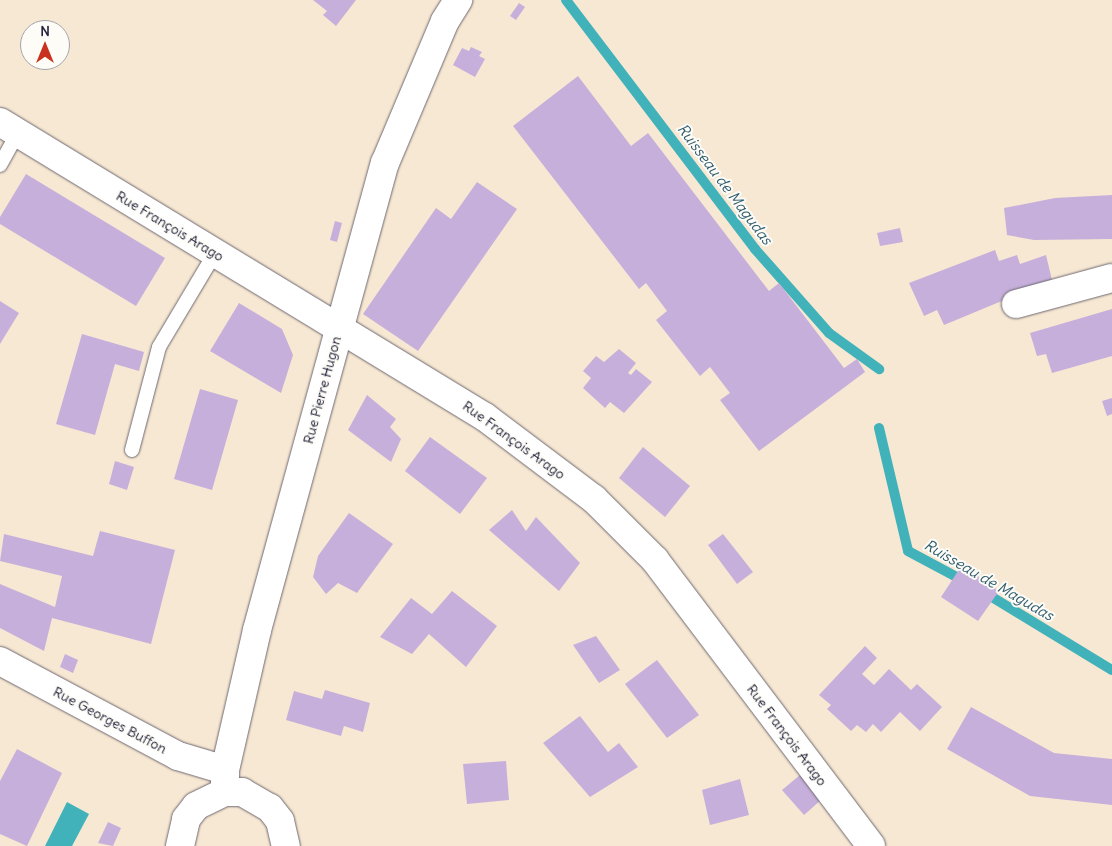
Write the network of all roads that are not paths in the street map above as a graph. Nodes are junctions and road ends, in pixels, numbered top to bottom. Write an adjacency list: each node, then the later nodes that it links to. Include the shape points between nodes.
1 (458, 0): 7 (street, Rue Pierre Hugon, via 445,21 386,163)
2 (9, 128): 3 (lane); 4 (street, Rue François Arago)
3 (0, 165)
4 (215, 253): 7 (street, Rue François Arago); 8 (lane, via 159,347)
5 (1112, 278): 6 (street)
6 (1016, 304)
7 (339, 328): 10 (street, Rue Pierre Hugon, via 257,630); 13 (street, Rue François Arago, via 486,416 594,499 655,560)
8 (132, 450)
9 (0, 661): 10 (street, Rue Georges Buffon)
10 (225, 781): 11 (street, via 196,806 186,820); 12 (street, Rue Georges Buffon, via 270,808 280,820)
11 (180, 846)
12 (286, 846)
13 (872, 846)

